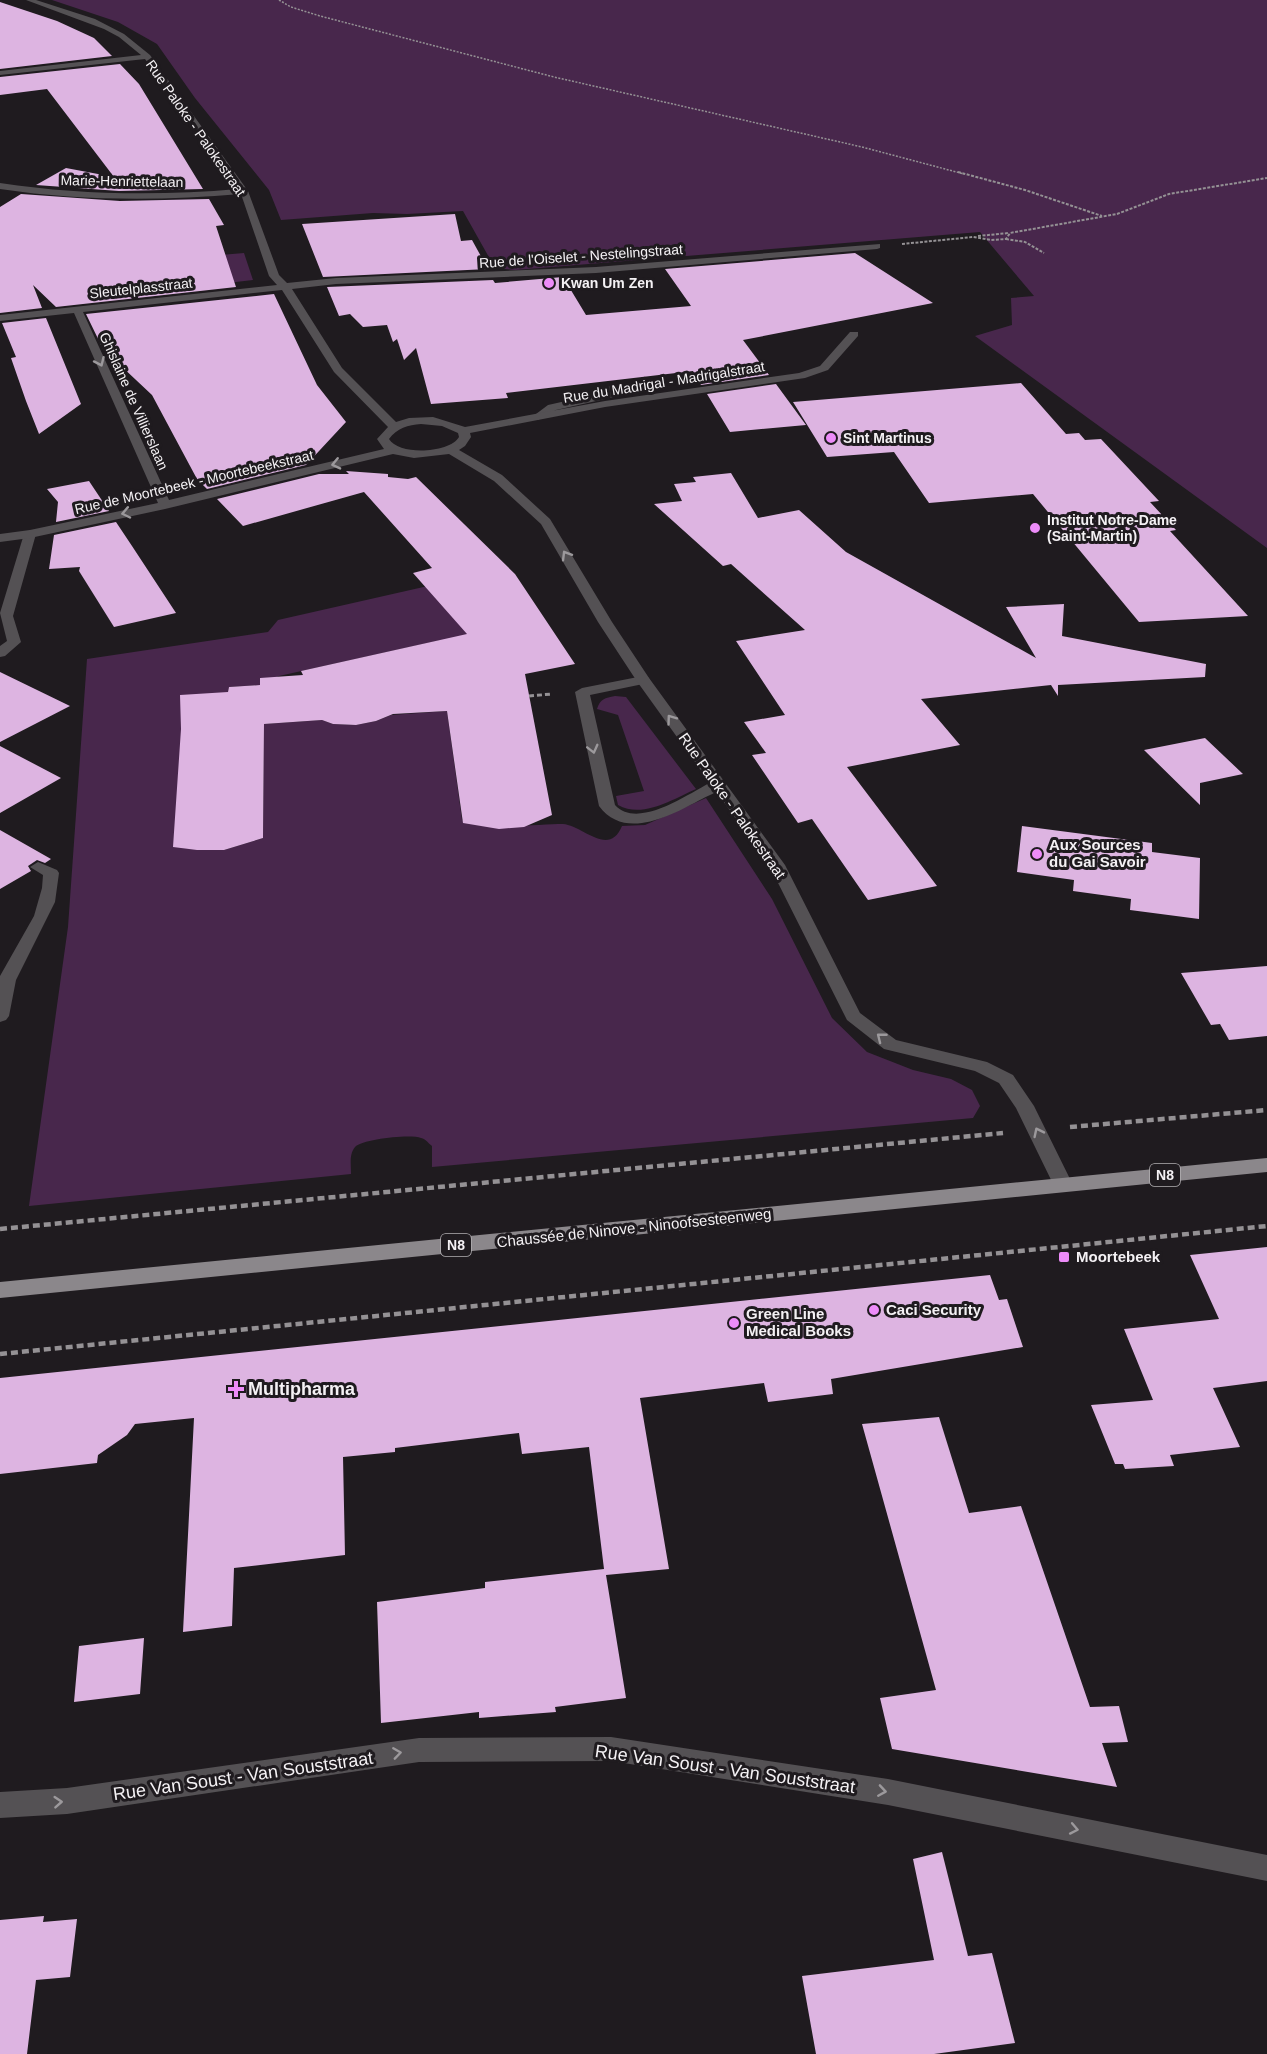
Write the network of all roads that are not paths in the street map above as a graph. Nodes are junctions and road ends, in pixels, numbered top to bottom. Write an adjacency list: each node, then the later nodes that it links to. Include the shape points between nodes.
1 (29, 0): 2 (street, Rue Paloke - Palokestraat, via 115,30)
2 (147, 57): 3 (street); 5 (street, Rue Paloke - Palokestraat)
3 (0, 73)
4 (0, 186): 5 (street, Marie-Henriettelaan, via 110,197)
5 (244, 191): 7 (street, Rue Paloke - Palokestraat, via 271,270)
6 (877, 246): 7 (street, Rue de l'Oiselet - Nestelingstraat, via 596,270)
7 (285, 286): 8 (street, Sleutelplasstraat); 13 (street, Rue Paloke - Palokestraat, via 338,370)
8 (77, 309): 9 (street, Sleutelplasstraat); 17 (street, Ghislaine de Villierslaan, one-way to 17)
9 (0, 318)
10 (854, 334): 12 (street, Rue du Madrigal - Madrigalstraat, via 824,368 801,376)
11 (613, 388): 12 (street, via 610,395 552,407)
12 (538, 417): 14 (street, Rue du Madrigal - Madrigalstraat)
13 (394, 427): 14 (street, via 432,421); 15 (street, via 383,439)
14 (463, 431): 16 (street, via 465,438)
15 (393, 450): 16 (street, via 414,454); 17 (street, Rue de Moortebeek - Moortebeekstraat, one-way to 17)
16 (451, 450): 21 (street, Rue Paloke - Palokestraat, one-way to 16, via 546,522 498,478)
17 (165, 505): 18 (street, Rue de Moortebeek - Moortebeekstraat, one-way to 18)
18 (30, 534): 19 (street, Rue de Moortebeek - Moortebeekstraat); 20 (street, via 6,616 14,642)
19 (0, 538)
20 (0, 653)
21 (643, 680): 22 (street, Rue Paloke - Palokestraat, one-way to 21); 22 (street, one-way to 22, via 582,692 607,806 618,817 636,820 662,813)
22 (718, 784): 26 (street, Rue Paloke - Palokestraat, one-way to 22, via 1025,1106 1006,1079 980,1066 890,1045 853,1016 777,865)
23 (38, 867): 24 (street, via 51,873 52,890 6,981)
24 (0, 1016)
25 (1267, 1165): 26 (main road, Chaussée de Ninove - Ninoofsesteenweg / N8)
26 (1063, 1185): 27 (main road, Chaussée de Ninove - Ninoofsesteenweg / N8)
27 (0, 1290)
28 (0, 1805): 29 (street, Rue Van Soust - Van Souststraat, one-way to 29, via 67,1801 419,1750 611,1749 888,1792)
29 (1267, 1868)

